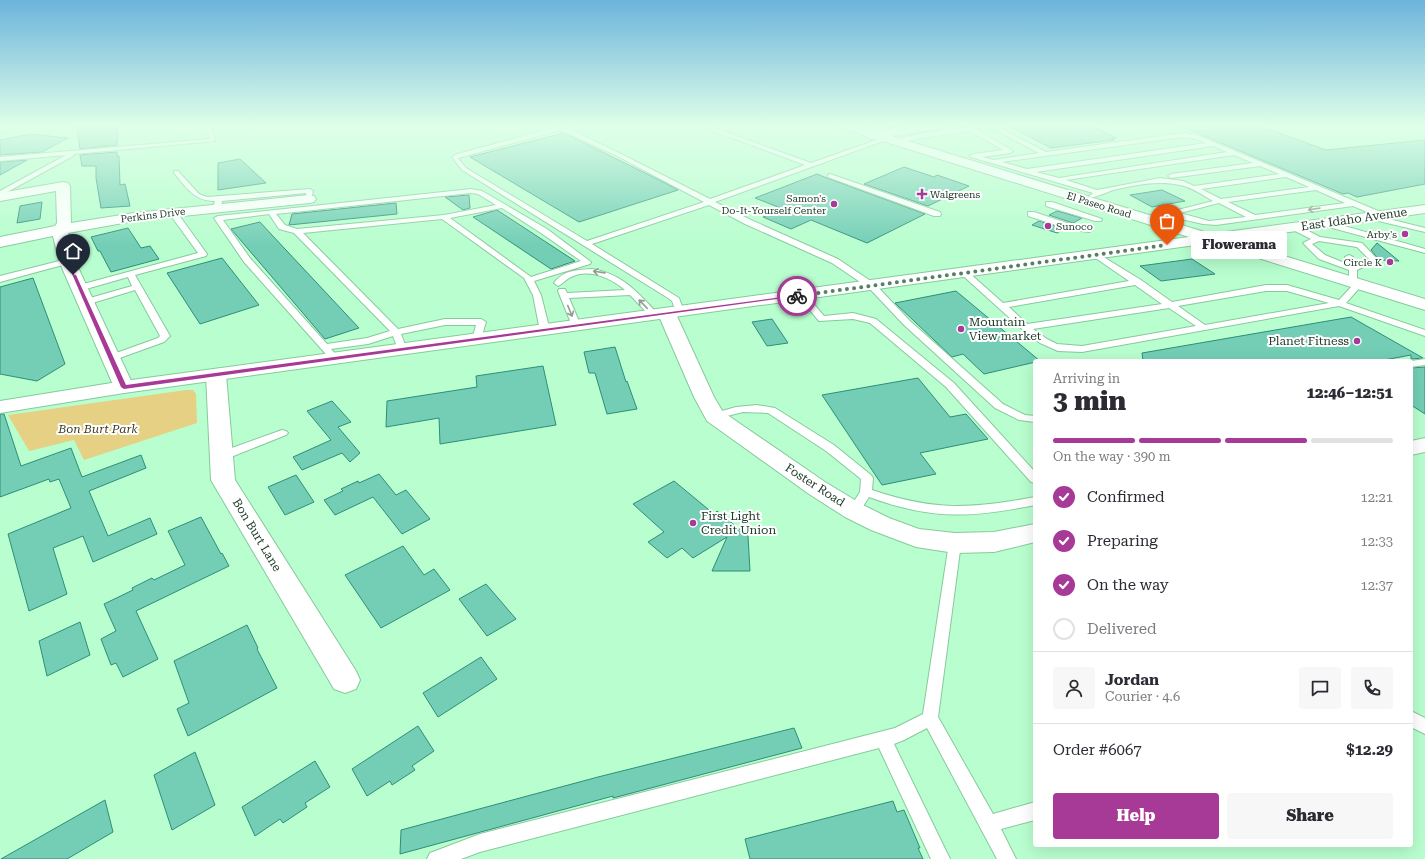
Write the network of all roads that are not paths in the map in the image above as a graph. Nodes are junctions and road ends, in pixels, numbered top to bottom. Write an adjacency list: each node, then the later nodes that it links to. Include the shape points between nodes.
1 (54, 165): 23 (lane)
2 (461, 165): 53 (lane)
3 (637, 165): 25 (lane)
4 (810, 165): 25 (lane)
5 (975, 165): 11 (lane)
6 (1006, 165): 13 (lane)
7 (1067, 165): 13 (lane)
8 (1156, 165): 12 (lane)
9 (1253, 165): 17 (lane)
10 (1264, 165): 15 (lane)
11 (971, 166): 26 (street, El Paseo Road)
12 (1150, 166): 17 (lane); 18 (lane)
13 (1027, 171): 18 (lane)
14 (176, 172): 28 (lane, via 197,195)
15 (1287, 175): 20 (lane); 21 (lane)
16 (830, 176): 36 (lane)
17 (1171, 176): 19 (lane)
18 (1058, 180): 22 (lane)
19 (1183, 183): 20 (lane); 22 (lane, via 1148,180)
20 (1194, 188): 27 (lane)
21 (1317, 188): 27 (lane); 30 (lane)
22 (1098, 192): 26 (lane)
23 (0, 196): 47 (street, via 63,186 64,223)
24 (309, 199): 28 (lane, via 310,191); 32 (street, Perkins Drive)
25 (709, 201): 53 (lane); 68 (lane, via 748,222 835,261)
26 (1086, 201): 38 (street, El Paseo Road)
27 (1220, 201): 41 (lane); 43 (lane)
28 (218, 204): 32 (street, Perkins Drive); 34 (street, Perkins Drive)
29 (1049, 204): 42 (lane)
30 (1353, 204): 39 (lane); 43 (lane, one-way to 43)
31 (503, 206): 35 (lane, via 480,192 471,191); 40 (lane); 65 (lane, via 587,262)
32 (234, 211): 35 (lane); 86 (lane, via 218,218 247,260)
33 (1422, 211): 39 (street, East Idaho Avenue)
34 (173, 212): 47 (street, Perkins Drive); 62 (lane, via 204,254)
35 (271, 212): 48 (lane, via 282,227)
36 (937, 214)
37 (1031, 214): 45 (lane, via 1074,228)
38 (1125, 214): 41 (street, El Paseo Road); 55 (street, via 1140,226 1145,234 1143,242)
39 (1376, 216): 44 (lane); 49 (street, East Idaho Avenue)
40 (444, 217): 48 (lane); 65 (lane)
41 (1158, 218): 50 (street, El Paseo Road)
42 (1098, 219)
43 (1260, 224): 49 (street, East Idaho Avenue); 50 (street, East Idaho Avenue); 60 (street, via 1265,242 1272,250)
44 (1405, 225): 46 (lane); 51 (lane, via 1407,229)
45 (1089, 230)
46 (1425, 230)
47 (60, 231): 52 (street, Perkins Drive); 59 (street)
48 (297, 231): 82 (lane)
49 (1321, 231): 54 (lane); 56 (lane); 64 (lane, via 1306,243); 64 (lane, via 1359,245 1374,260)
50 (1208, 232): 55 (street, East Idaho Avenue); 60 (street, El Paseo Road)
51 (1425, 234)
52 (0, 242)
53 (586, 244): 77 (lane, via 676,300)
54 (1338, 247)
55 (1136, 249): 57 (street, East Idaho Avenue)
56 (1425, 250)
57 (1097, 255): 61 (street, East Idaho Avenue); 66 (lane)
58 (1348, 257): 64 (lane)
59 (67, 261): 63 (lane); 71 (street)
60 (1299, 267): 64 (street, El Paseo Road)
61 (964, 273): 68 (street, East Idaho Avenue); 76 (lane)
62 (130, 274): 67 (lane); 71 (lane)
63 (0, 279)
64 (1355, 279): 73 (lane); 75 (street, El Paseo Road)
65 (529, 280): 81 (lane, via 537,295)
66 (1138, 282): 74 (lane); 76 (lane)
67 (137, 286): 71 (lane); 87 (lane, via 165,336 161,340)
68 (872, 286): 72 (street, East Idaho Avenue); 94 (lane, via 907,323 999,406 1023,418)
69 (561, 290): 70 (lane); 70 (lane, one-way to 69, via 622,282 606,273 589,271 563,277); 78 (lane, one-way to 78)
70 (631, 292): 77 (lane, one-way to 70)
71 (82, 295): 87 (street)
72 (802, 296): 77 (street, East Idaho Avenue); 99 (lane, via 822,318 848,315 861,316 873,321 950,385)
73 (1339, 303): 74 (lane, via 1287,288 1266,288); 80 (lane); 83 (lane)
74 (1170, 305): 79 (lane); 80 (lane)
75 (1425, 305)
76 (1001, 306): 79 (lane)
77 (668, 314): 78 (street, East Idaho Avenue); 93 (street, Foster Road, via 704,397)
78 (576, 326): 81 (street, East Idaho Avenue)
79 (1025, 327): 80 (lane, via 1049,346 1062,349 1082,349)
80 (1204, 328)
81 (545, 331): 84 (street, East Idaho Avenue)
82 (396, 332): 84 (lane, via 445,322 482,322); 85 (lane); 86 (lane)
83 (1425, 333)
84 (477, 340): 85 (street, East Idaho Avenue)
85 (402, 350): 86 (street, East Idaho Avenue)
86 (330, 353): 90 (street, East Idaho Avenue)
87 (111, 358): 91 (street)
88 (1425, 362): 89 (lane)
89 (1413, 364)
90 (216, 376): 91 (street, East Idaho Avenue); 98 (street, Bon Burt Lane)
91 (124, 387): 92 (street, East Idaho Avenue)
92 (0, 407)
93 (715, 416): 101 (street, Foster Road, via 817,488); 101 (lane, via 752,407 771,410 830,448 867,478)
94 (1033, 419)
95 (282, 433): 98 (lane)
96 (1425, 444): 97 (street)
97 (1413, 447)
98 (222, 456): 104 (street, Bon Burt Lane, via 224,480)
99 (1033, 477)
100 (1033, 501): 101 (lane, via 986,510 944,511 898,503)
101 (860, 502): 103 (street, Foster Road, via 880,524 916,538)
102 (1033, 533): 103 (street, Foster Road, via 994,542)
103 (955, 543): 105 (lane)
104 (346, 680)
105 (930, 718): 108 (lane, via 898,735); 110 (lane)
106 (1413, 719): 107 (lane)
107 (1425, 727)
108 (883, 739): 111 (lane, via 480,843); 112 (lane)
109 (1033, 812): 110 (lane)
110 (989, 824): 113 (lane)
111 (436, 859)
112 (941, 859)
113 (1007, 859)

